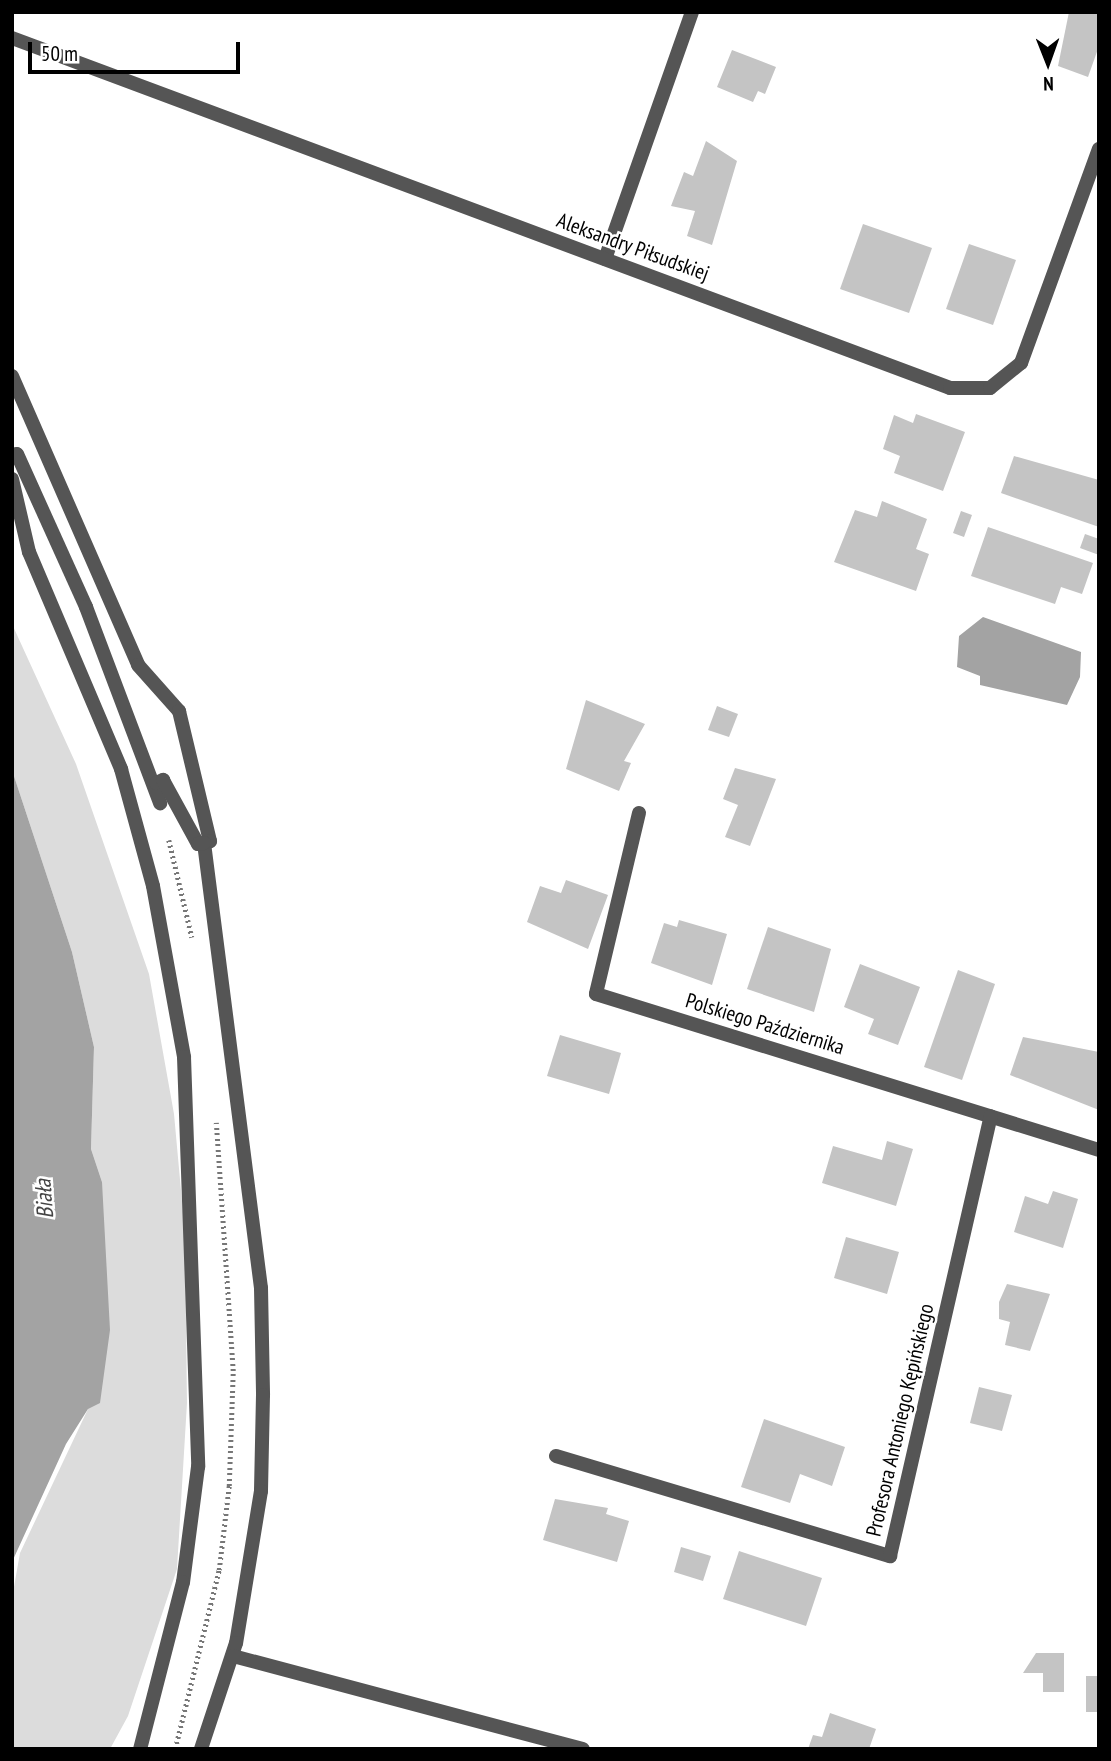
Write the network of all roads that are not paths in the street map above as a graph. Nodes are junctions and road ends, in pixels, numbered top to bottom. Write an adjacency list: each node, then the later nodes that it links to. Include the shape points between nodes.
1 (692, 12): 4 (street)
2 (12, 38): 4 (street, Aleksandry Piłsudskiej)
3 (1099, 149): 4 (street, Aleksandry Piłsudskiej, via 1021,363 990,388 950,388)
4 (605, 259)
5 (12, 376): 11 (street, via 138,665 179,711 210,841)
6 (12, 456): 8 (street, via 17,454 86,607)
7 (12, 479): 16 (street, via 29,552 121,769 153,886 184,1057 198,1467 180,1594)
8 (156, 783): 9 (street); 11 (street, via 163,780 198,844)
9 (160, 803)
10 (639, 813): 12 (street, Polskiego Października, via 596,994)
11 (204, 843): 15 (street, via 261,1288 261,1491)
12 (991, 1116): 13 (street, Polskiego Października); 14 (street, Profesora Antoniego Kępińskiego, via 890,1556)
13 (1099, 1150)
14 (556, 1456)
15 (233, 1656): 17 (street); 18 (street)
16 (140, 1749)
17 (201, 1749)
18 (583, 1749)

